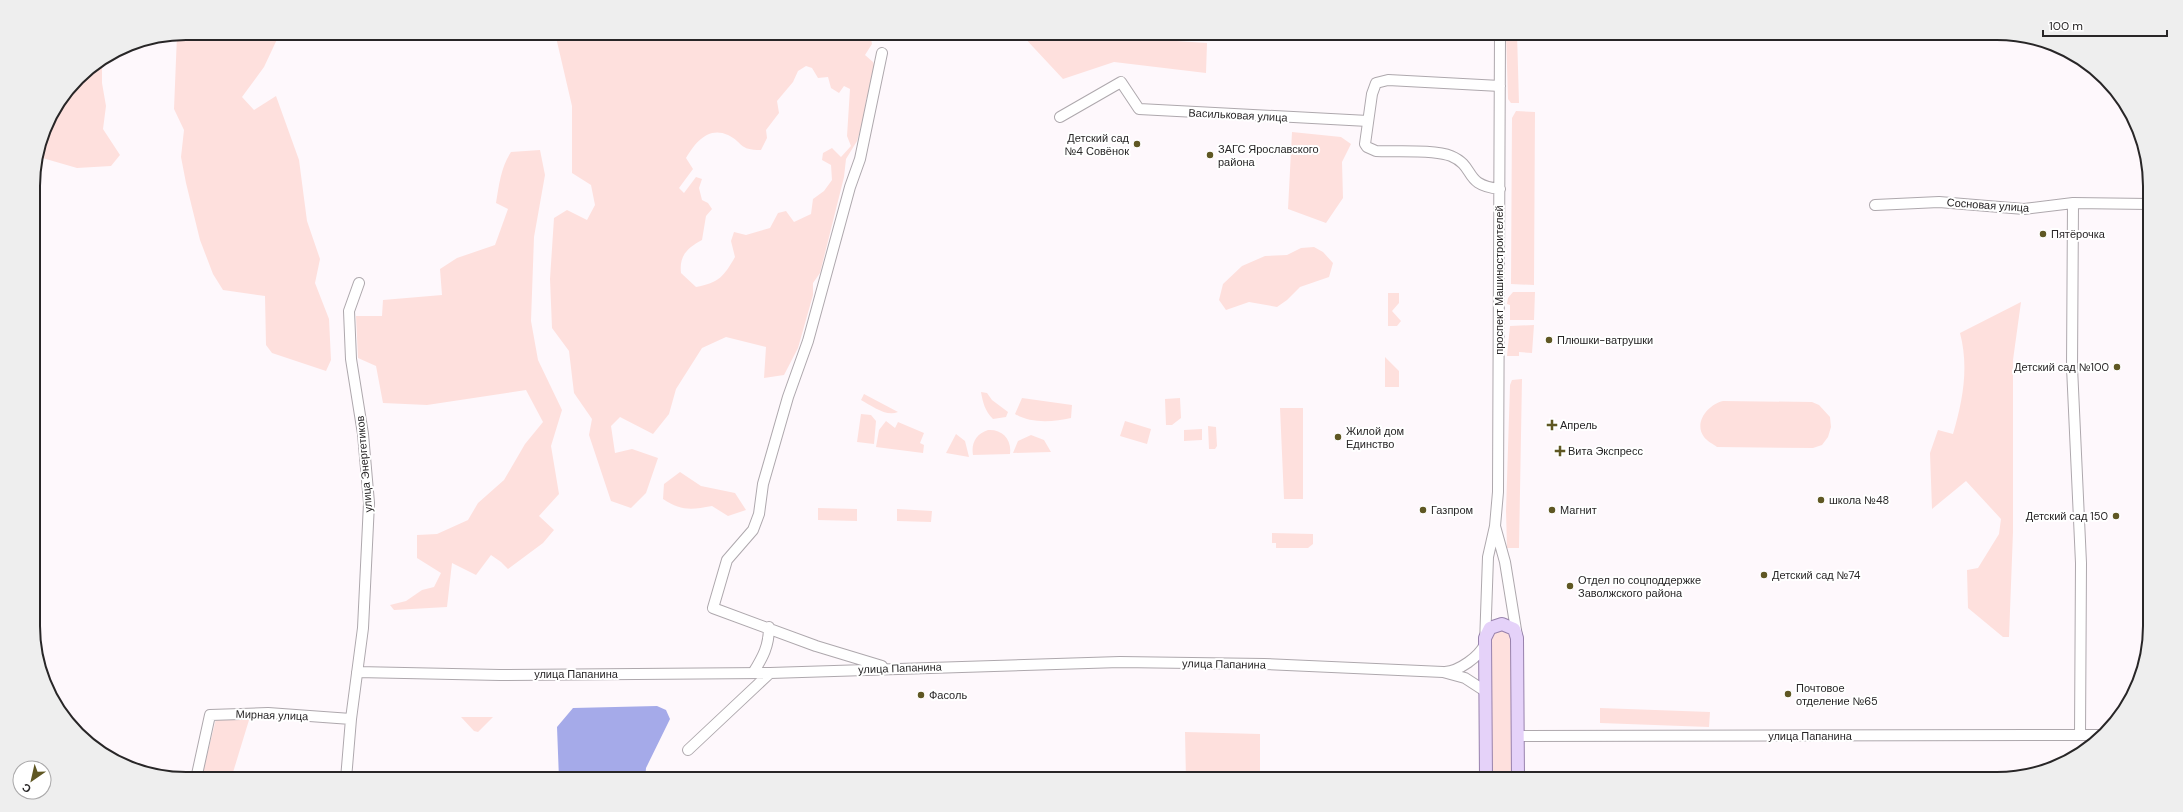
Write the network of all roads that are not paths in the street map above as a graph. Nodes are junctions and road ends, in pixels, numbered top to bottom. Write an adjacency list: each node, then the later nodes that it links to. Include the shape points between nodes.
1 (1500, 40): 3 (street, проспект Машиностроителей)
2 (882, 53): 12 (street, via 860,159 808,341 788,397 763,484 759,514 753,530 727,560 713,608)
3 (1500, 86): 5 (street, via 1388,80 1376,83); 6 (street, проспект Машиностроителей)
4 (1060, 117): 5 (street, Васильковая улица, via 1121,82 1139,109)
5 (1368, 121): 6 (street, via 1365,144 1371,150 1450,155 1463,164 1480,186)
6 (1500, 189): 11 (street, проспект Машиностроителей, via 1498,492)
7 (2073, 203): 8 (street, Сосновая улица); 9 (street, Сосновая улица, via 2024,209 1938,202); 22 (street, via 2072,367 2080,563)
8 (2143, 204)
9 (1875, 205)
10 (359, 283): 16 (street, улица Энергетиков, via 349,311 351,359 363,434 369,503 363,628)
11 (1495, 526): 13 (street, проспект Машиностроителей, via 1506,562); 14 (street, проспект Машиностроителей, via 1487,570)
12 (769, 628): 15 (street, via 816,646); 18 (street, via 765,655)
13 (1517, 638): 14 (main road, via 1511,627 1498,624 1488,630); 24 (main road, проспект Машиностроителей)
14 (1485, 641): 17 (street, улица Папанина, via 1476,655 1454,670); 20 (main road, проспект Машиностроителей)
15 (889, 668): 17 (street, улица Папанина, via 1127,662 1264,664); 19 (street, улица Папанина)
16 (357, 672): 18 (street, улица Папанина, via 500,675); 21 (street)
17 (1443, 672): 20 (street, улица Папанина, via 1465,678)
18 (753, 673): 19 (street, улица Папанина)
19 (770, 673): 25 (street)
20 (1485, 692): 28 (main road, проспект Машиностроителей)
21 (351, 719): 26 (street, Мирная улица, via 268,713 210,715); 27 (street)
22 (2080, 735): 23 (street, улица Папанина); 24 (street, улица Папанина)
23 (2094, 735)
24 (1518, 736): 29 (main road, проспект Машиностроителей)
25 (688, 750)
26 (198, 772)
27 (347, 772)
28 (1486, 772)
29 (1518, 772)

